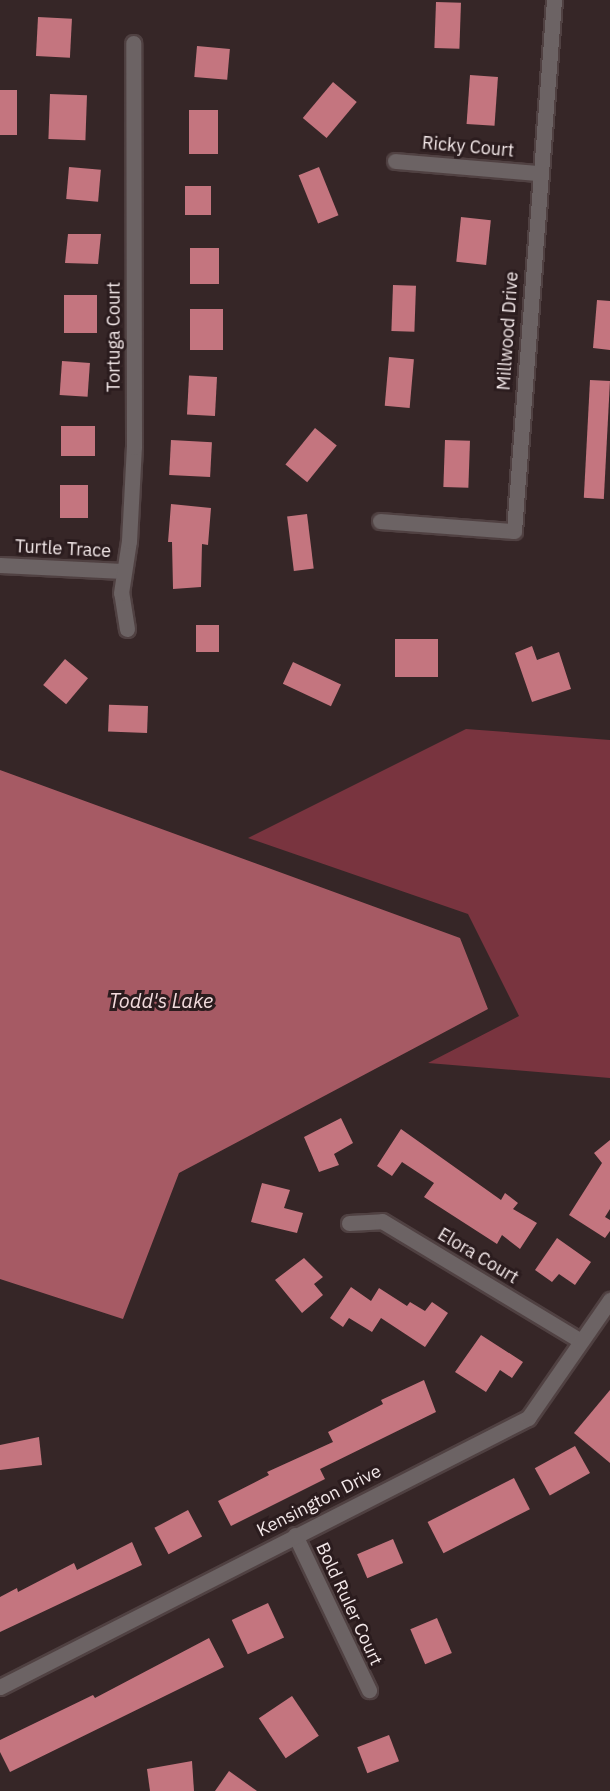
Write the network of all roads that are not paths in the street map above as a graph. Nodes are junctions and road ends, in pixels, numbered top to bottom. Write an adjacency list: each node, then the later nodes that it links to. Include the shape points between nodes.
1 (554, 0): 4 (street, Millwood Drive)
2 (133, 43): 7 (street, Tortuga Court, via 134,447 129,541)
3 (395, 161): 4 (street, Ricky Court)
4 (538, 173): 5 (street, Millwood Drive, via 514,531)
5 (380, 521)
6 (0, 565): 7 (street, Turtle Trace)
7 (123, 571): 8 (street, Tortuga Court, via 121,593)
8 (127, 629)
9 (349, 1223): 11 (street, Elora Court, via 382,1221)
10 (610, 1300): 11 (street, Kensington Drive)
11 (581, 1341): 12 (street, Kensington Drive, via 528,1418)
12 (294, 1535): 13 (street, Kensington Drive); 14 (street, Bold Ruler Court)
13 (0, 1687)
14 (369, 1690)

